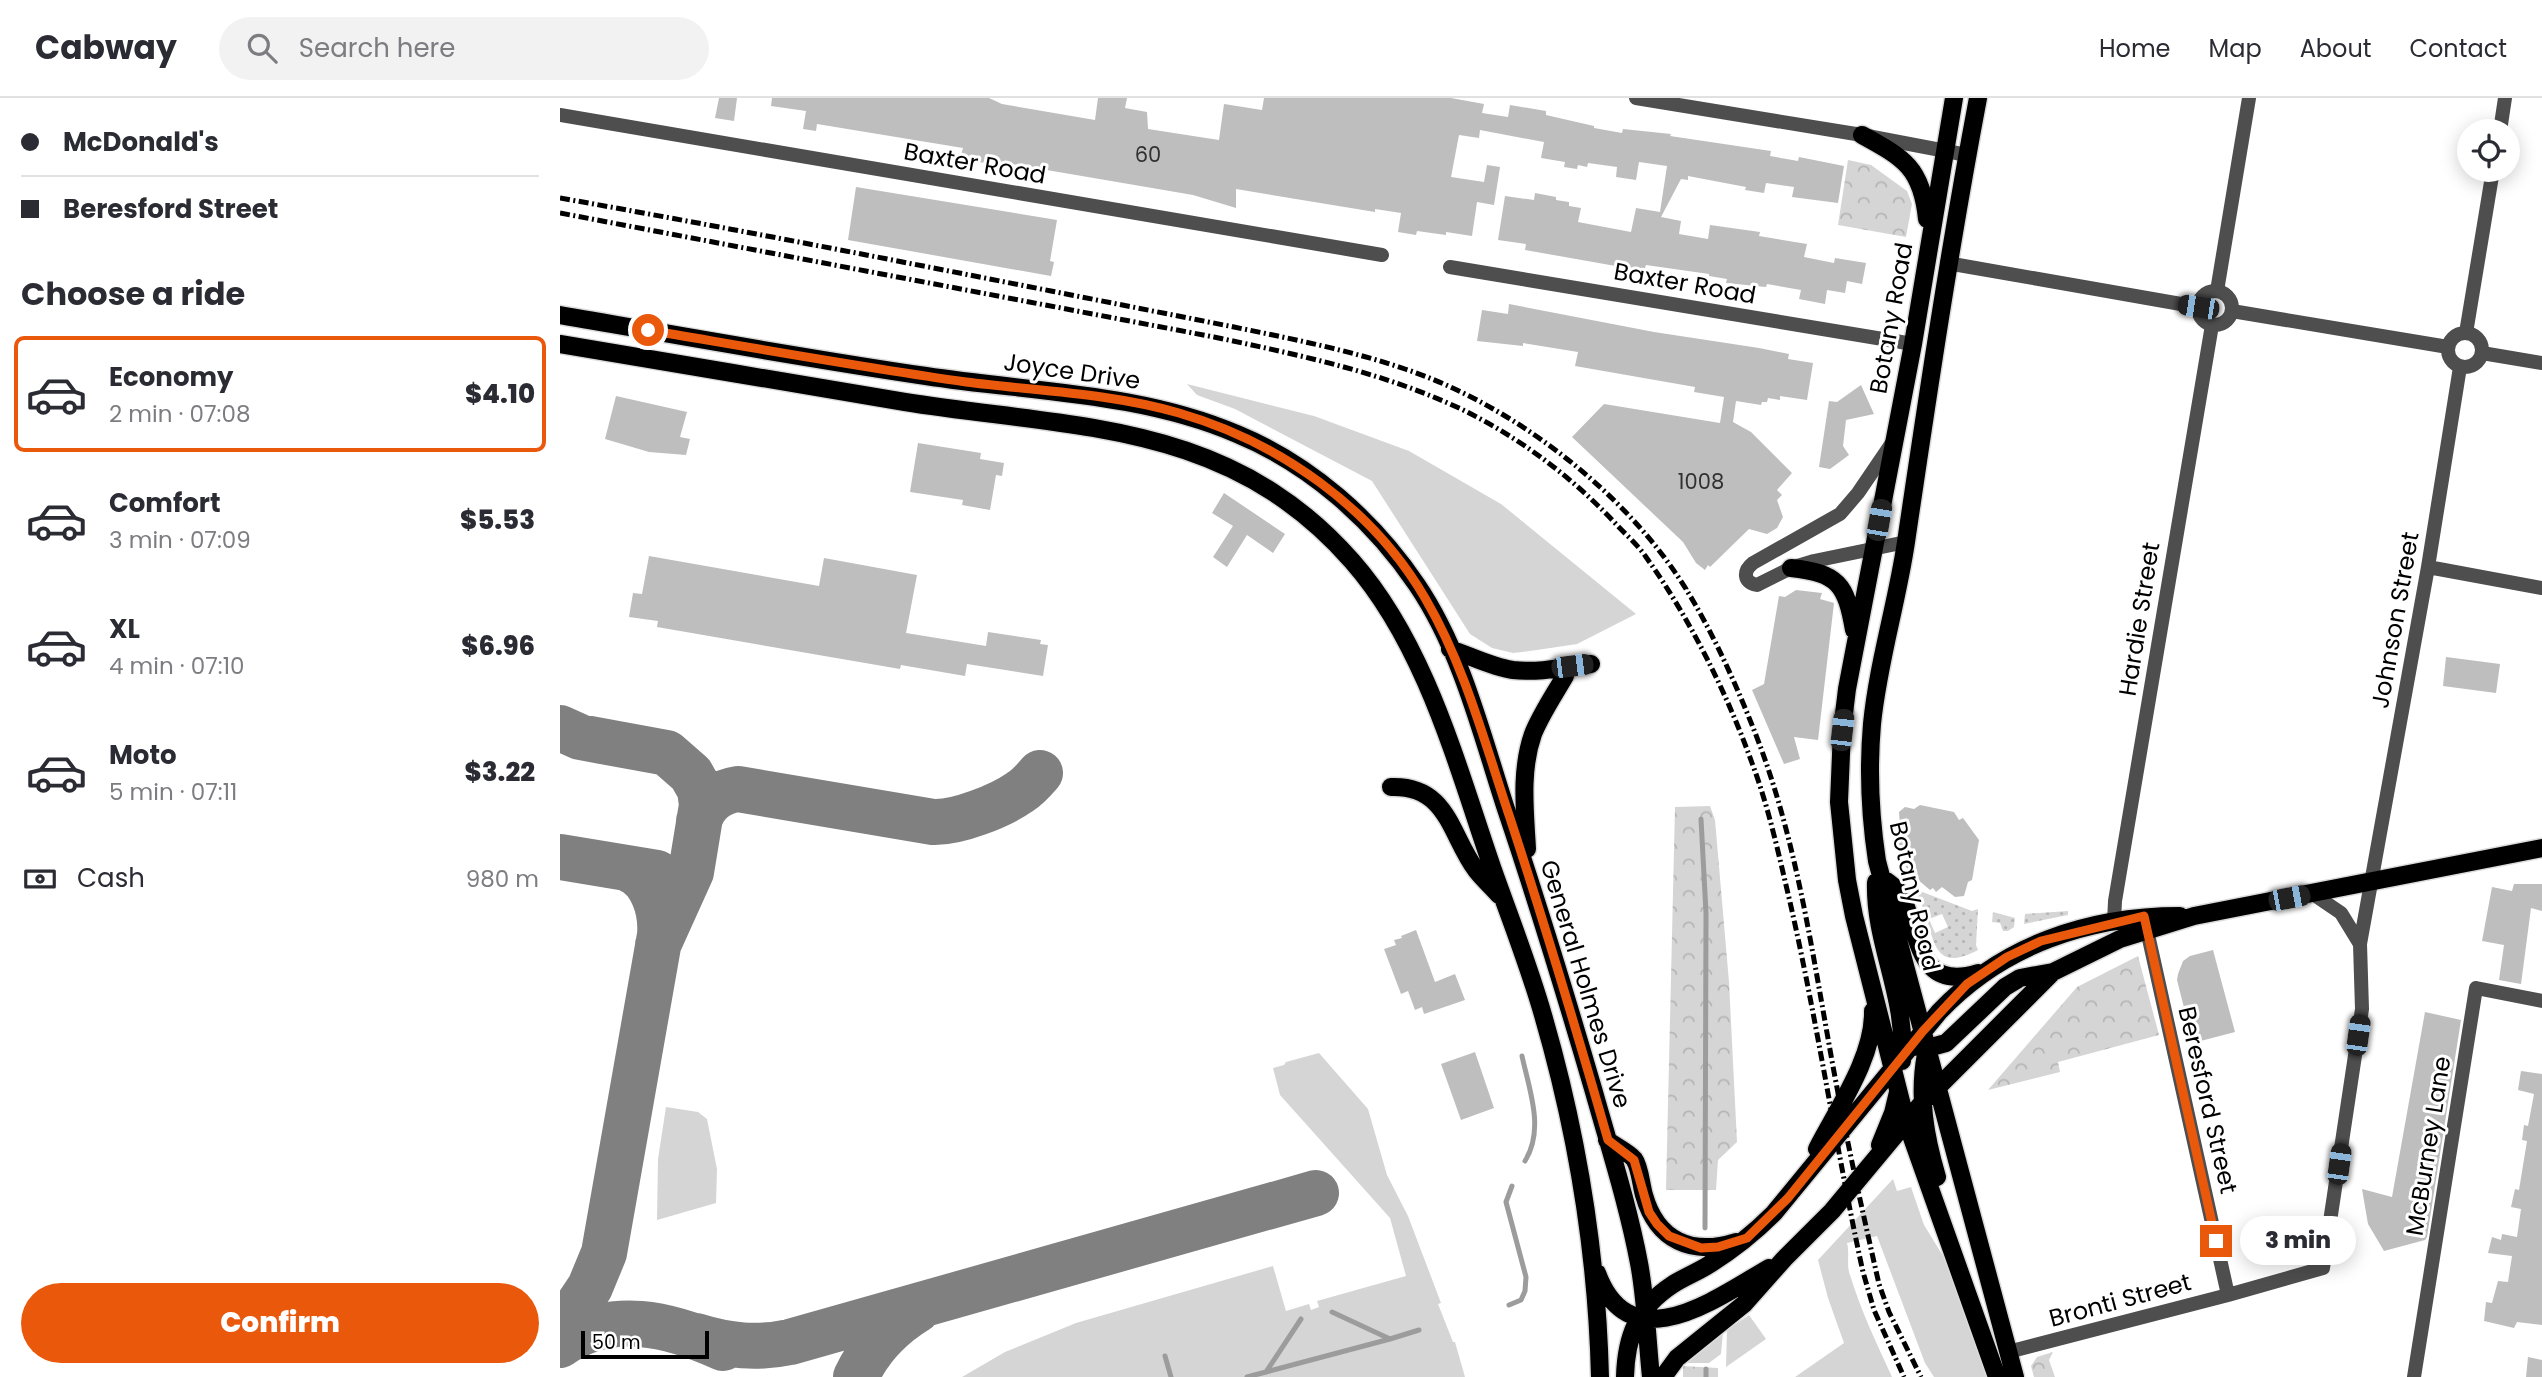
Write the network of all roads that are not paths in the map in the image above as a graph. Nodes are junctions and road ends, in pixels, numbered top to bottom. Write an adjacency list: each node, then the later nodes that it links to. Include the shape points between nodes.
1 (1636, 98): 8 (street)
2 (1954, 98): 9 (main road, Botany Road)
3 (1978, 98): 10 (main road, Botany Road)
4 (2249, 98): 16 (street)
5 (2505, 98): 7 (street)
6 (560, 115): 12 (street, Baxter Road)
7 (2502, 119)
8 (1862, 135): 9 (street); 13 (main road, via 1906,163 1921,184)
9 (1944, 151): 10 (street); 13 (main road, Botany Road)
10 (1967, 155): 14 (main road, Botany Road)
11 (2492, 182): 21 (street)
12 (1382, 255)
13 (1928, 257): 23 (main road, Botany Road)
14 (1947, 263): 17 (street); 29 (main road, Botany Road)
15 (1450, 267): 23 (street, Baxter Road)
16 (2217, 291): 17 (street, via 2202,297); 18 (street, via 2229,298)
17 (2198, 307): 20 (street, via 2203,321)
18 (2232, 311): 20 (street, via 2222,323); 24 (street)
19 (560, 315): 35 (main road, Joyce Drive, via 926,376 1149,406 1237,434 1312,477 1360,517 1417,584)
20 (2212, 325): 46 (street, Hardie Street)
21 (2466, 333): 24 (street, via 2456,335); 25 (street, via 2476,338)
22 (560, 344): 45 (main road, General Holmes Drive, via 933,406 1111,430 1174,445 1257,483 1300,512 1352,562 1405,638 1430,693)
23 (1913, 344): 28 (main road, Botany Road)
24 (2448, 347): 27 (street, via 2452,362)
25 (2482, 353): 26 (street); 27 (street, via 2477,363)
26 (2542, 363)
27 (2460, 367): 31 (street, Johnson Street)
28 (1894, 441): 30 (main road, Botany Road); 32 (street, via 1840,514 1753,563 1746,577 1756,585)
29 (1906, 542): 30 (street); 41 (main road, Botany Road, via 1872,723 1870,785)
30 (1874, 547): 32 (street); 34 (main road, Botany Road)
31 (2428, 567): 33 (street); 43 (street, Johnson Street)
32 (1791, 568): 34 (main road, via 1824,573 1843,589)
33 (2542, 588)
34 (1856, 640): 51 (main road, Botany Road, via 1842,730 1839,802 1847,880)
35 (1450, 649): 36 (main road, via 1513,670); 37 (main road, Joyce Drive)
36 (1591, 664)
37 (1462, 677): 42 (main road, General Holmes Drive)
38 (1565, 677): 42 (main road, via 1539,720 1528,752 1524,787)
39 (1391, 787): 45 (main road, via 1421,792 1436,803 1454,826 1475,869)
40 (2542, 848): 43 (main road)
41 (1879, 869): 49 (main road, via 1898,891 1918,947 1934,969 1955,978); 54 (main road, Botany Road)
42 (1528, 873): 59 (main road, General Holmes Drive)
43 (2372, 881): 44 (main road); 48 (street, Johnson Street)
44 (2313, 894): 47 (main road); 48 (street, via 2341,912)
45 (1504, 900): 64 (main road, General Holmes Drive, via 1559,1075)
46 (2114, 922): 47 (main road); 49 (main road, via 2041,941)
47 (2146, 924): 50 (main road); 67 (street, Beresford Street)
48 (2360, 944): 66 (street, Johnson Street, via 2362,1009)
49 (1984, 971): 54 (main road)
50 (2053, 972): 54 (main road, via 2020,978 2005,987 1946,1043); 55 (main road)
51 (1870, 983): 53 (main road, Botany Road); 61 (main road, via 1873,1016 1866,1051)
52 (2542, 1001): 76 (street, McBurney Lane, via 2476,988)
53 (1876, 1006): 54 (main road, Botany Road); 54 (main road)
54 (1910, 1048): 55 (main road, Botany Road); 56 (main road, Botany Road); 57 (main road); 61 (main road)
55 (1939, 1087): 57 (main road); 69 (main road, Botany Road)
56 (1898, 1091): 58 (main road, Botany Road); 60 (main road)
57 (1922, 1103): 58 (main road); 62 (main road)
58 (1906, 1121): 60 (main road); 62 (main road, Botany Road)
59 (1608, 1140): 63 (main road, via 1634,1160 1649,1212 1669,1236 1701,1248); 68 (main road, General Holmes Drive, via 1640,1267)
60 (1870, 1163): 65 (main road, via 1832,1211)
61 (1800, 1183): 63 (main road)
62 (1942, 1223): 74 (main road, Botany Road)
63 (1747, 1238): 68 (main road, via 1672,1285)
64 (1591, 1255): 68 (main road, via 1613,1300); 70 (main road, General Holmes Drive)
65 (1784, 1259): 68 (main road, via 1699,1308 1671,1319); 73 (main road, via 1744,1304 1677,1358)
66 (2323, 1268): 67 (street, Bronti Street)
67 (2228, 1295): 69 (street, Bronti Street)
68 (1642, 1315): 71 (main road, General Holmes Drive, via 1628,1340); 72 (main road, General Holmes Drive)
69 (2008, 1352): 75 (main road, Botany Road)
70 (1600, 1377)
71 (1625, 1377)
72 (1651, 1377)
73 (1663, 1377)
74 (1997, 1377)
75 (2015, 1377)
76 (2414, 1377)

